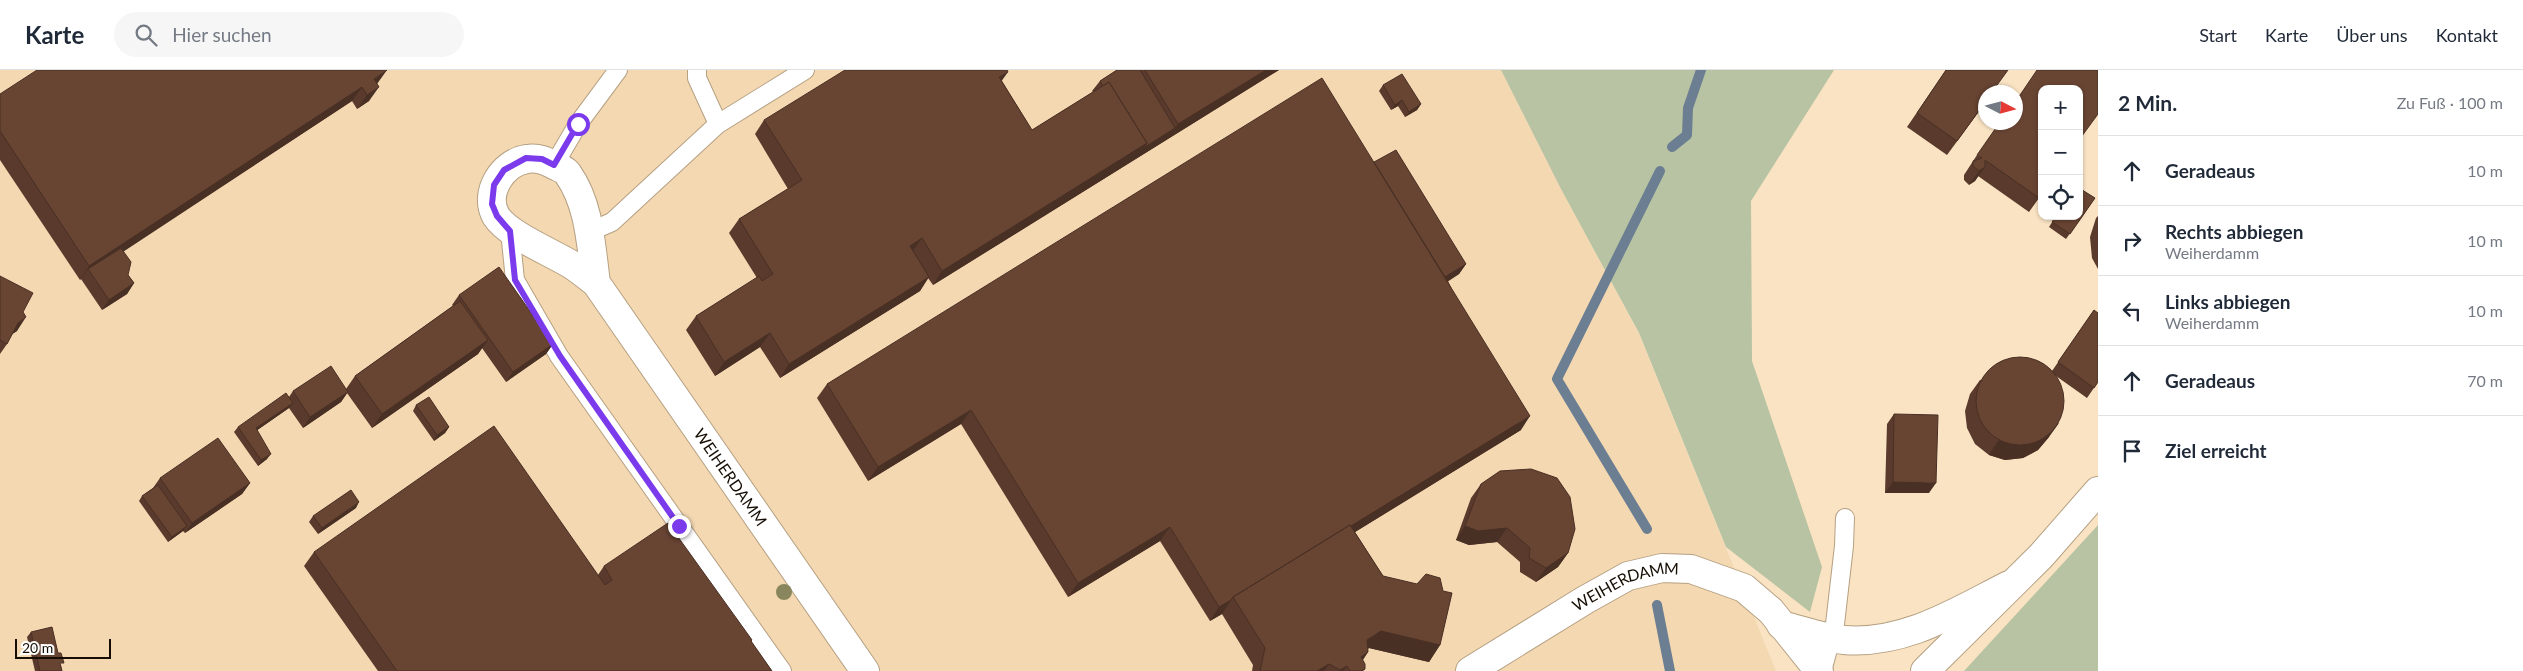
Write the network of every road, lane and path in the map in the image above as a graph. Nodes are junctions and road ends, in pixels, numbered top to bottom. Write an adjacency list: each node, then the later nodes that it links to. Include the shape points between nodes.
1 (618, 70): 5 (lane, via 578,124)
2 (697, 70): 4 (lane, via 697,78)
3 (805, 70): 4 (lane)
4 (718, 124): 7 (lane, via 612,222)
5 (554, 165): 6 (street, WEIHERDAMM, via 542,159 526,158 504,170 494,185 492,204); 7 (street, WEIHERDAMM, via 568,172 581,198)
6 (510, 231): 8 (street, WEIHERDAMM, via 574,266); 14 (lane, via 515,280 560,356)
7 (589, 232): 8 (street, WEIHERDAMM)
8 (596, 283): 15 (street, WEIHERDAMM)
9 (2098, 491): 11 (street)
10 (1845, 518): 13 (lane)
11 (2014, 582): 13 (street, via 1928,625 1888,639); 18 (street)
12 (1781, 625): 13 (street); 16 (street, WEIHERDAMM, via 1771,611 1744,588 1691,569 1662,568 1628,576); 17 (street, WEIHERDAMM)
13 (1831, 638): 17 (lane)
14 (782, 671)
15 (865, 671)
16 (1470, 671)
17 (1820, 671)
18 (1924, 671)

